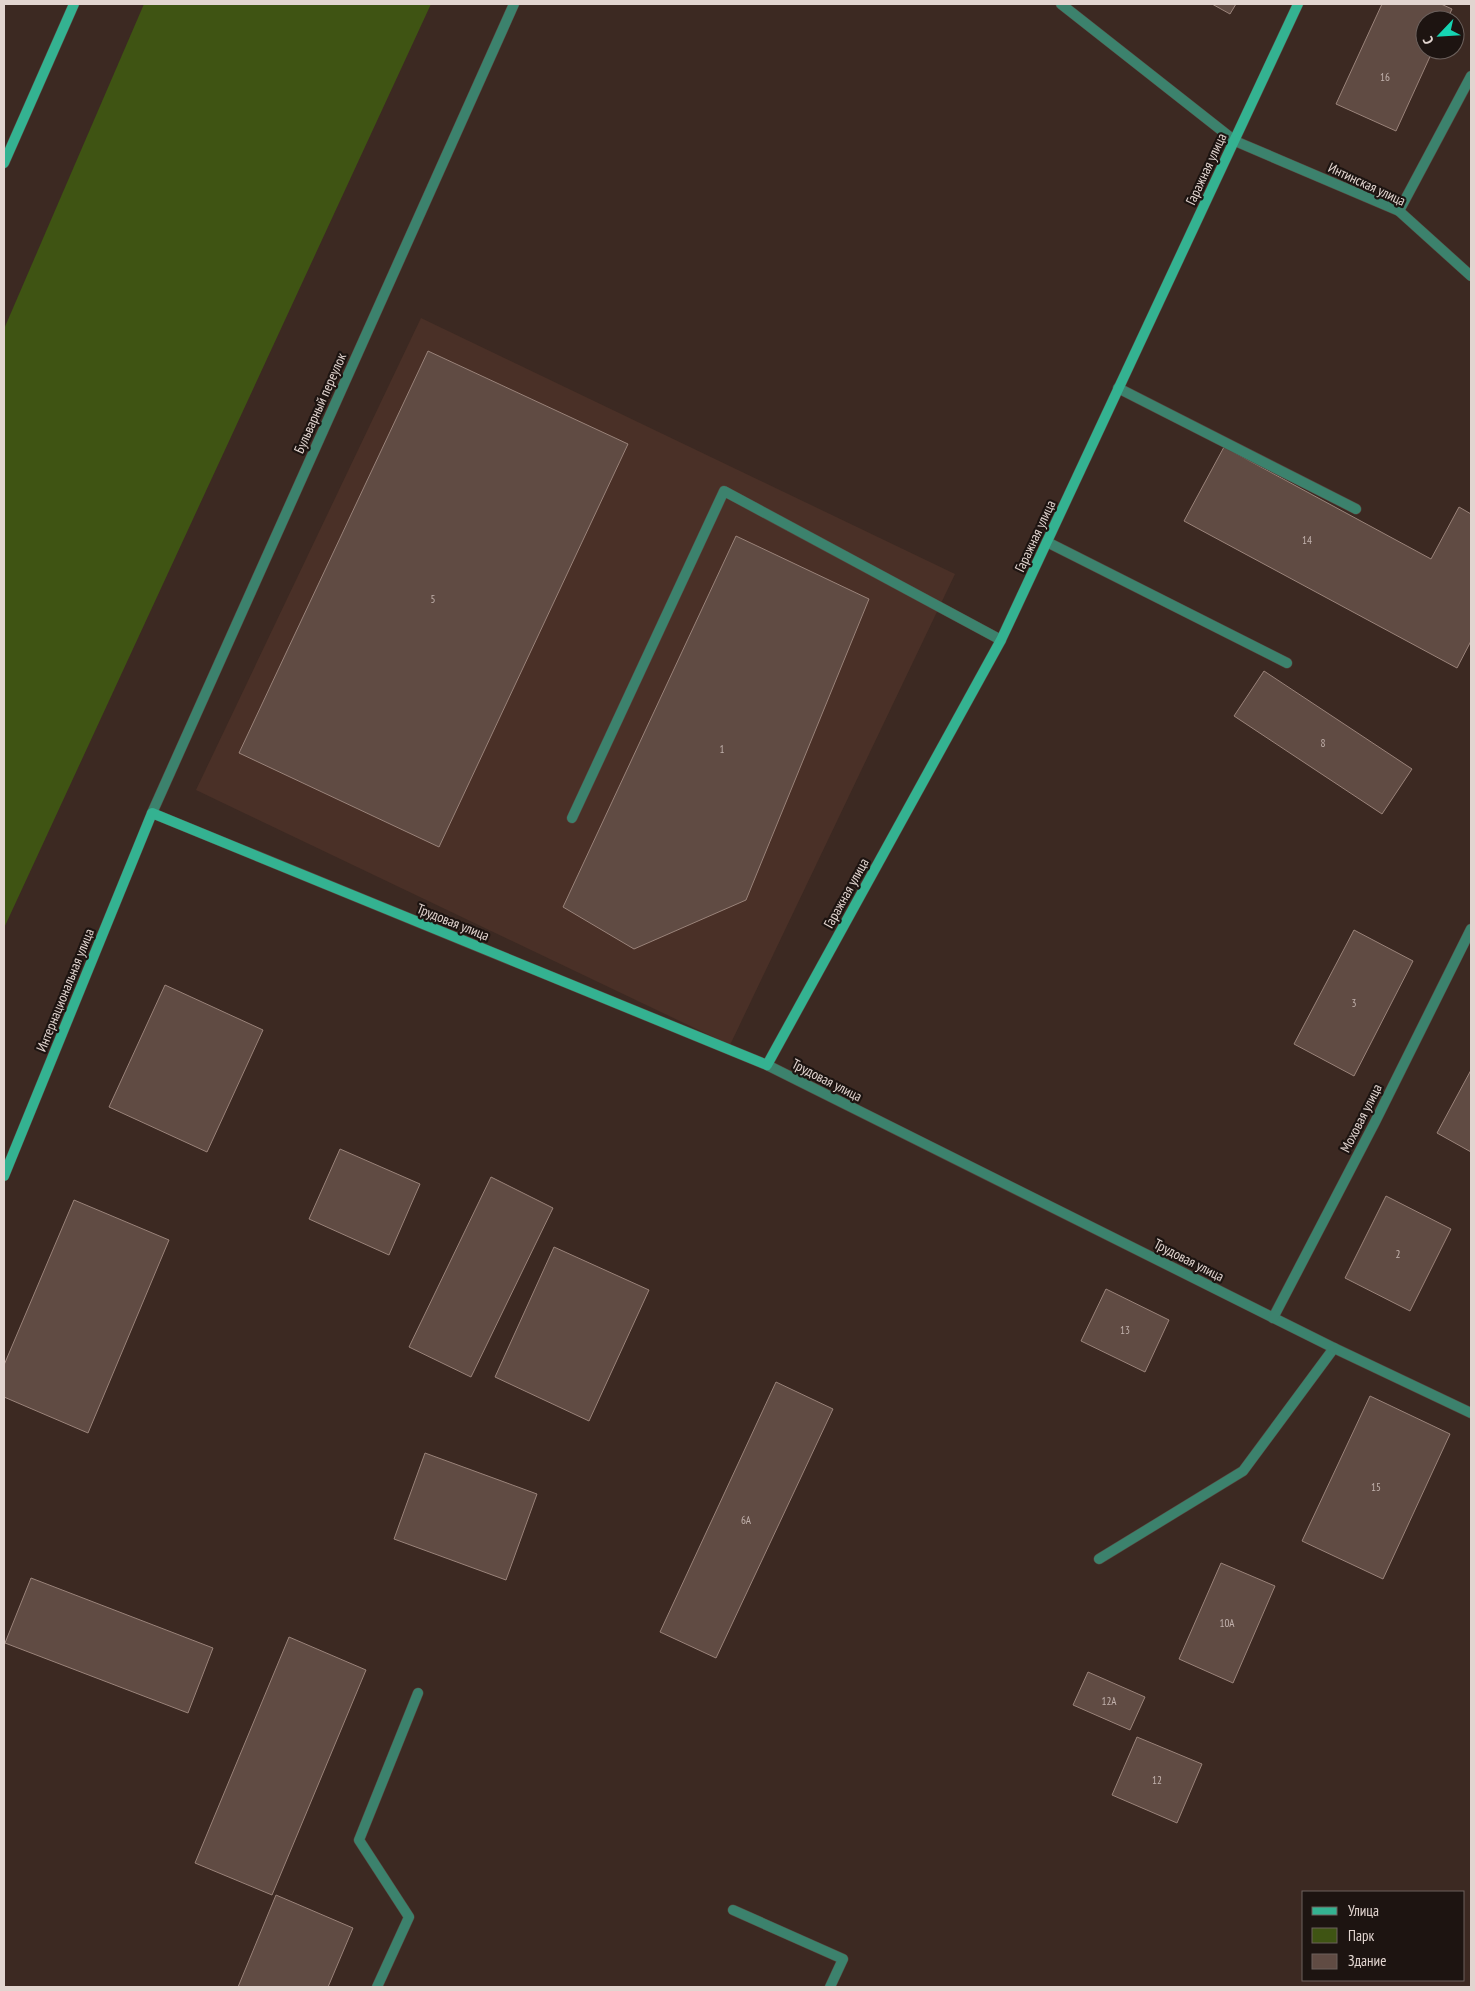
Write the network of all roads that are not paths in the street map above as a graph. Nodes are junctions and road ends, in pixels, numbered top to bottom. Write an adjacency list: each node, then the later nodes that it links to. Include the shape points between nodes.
1 (74, 4): 7 (street)
2 (514, 4): 15 (street, Бульварный переулок)
3 (1060, 4): 6 (street, Интинская улица)
4 (1298, 4): 6 (street, Гаражная улица)
5 (1471, 76): 8 (street)
6 (1234, 140): 8 (street, Интинская улица); 10 (street, Гаражная улица)
7 (4, 163)
8 (1399, 211): 9 (street, Интинская улица)
9 (1471, 276)
10 (1118, 388): 11 (street); 12 (street, Гаражная улица)
11 (1356, 509)
12 (1047, 542): 13 (street, Гаражная улица); 14 (street)
13 (1001, 640): 16 (street, via 724,491); 18 (street, Гаражная улица)
14 (1287, 663)
15 (152, 813): 18 (street, Трудовая улица); 19 (street, Интернациональная улица)
16 (572, 818)
17 (1471, 929): 20 (street, Моховая улица)
18 (767, 1065): 20 (street, Трудовая улица)
19 (4, 1176)
20 (1274, 1318): 21 (street, Трудовая улица)
21 (1334, 1348): 22 (street, Трудовая улица); 23 (street, via 1243,1471)
22 (1471, 1413)
23 (1099, 1559)
24 (418, 1693): 26 (street, via 359,1840 409,1917)
25 (733, 1910): 27 (street, via 843,1959)
26 (377, 1987)
27 (830, 1987)

